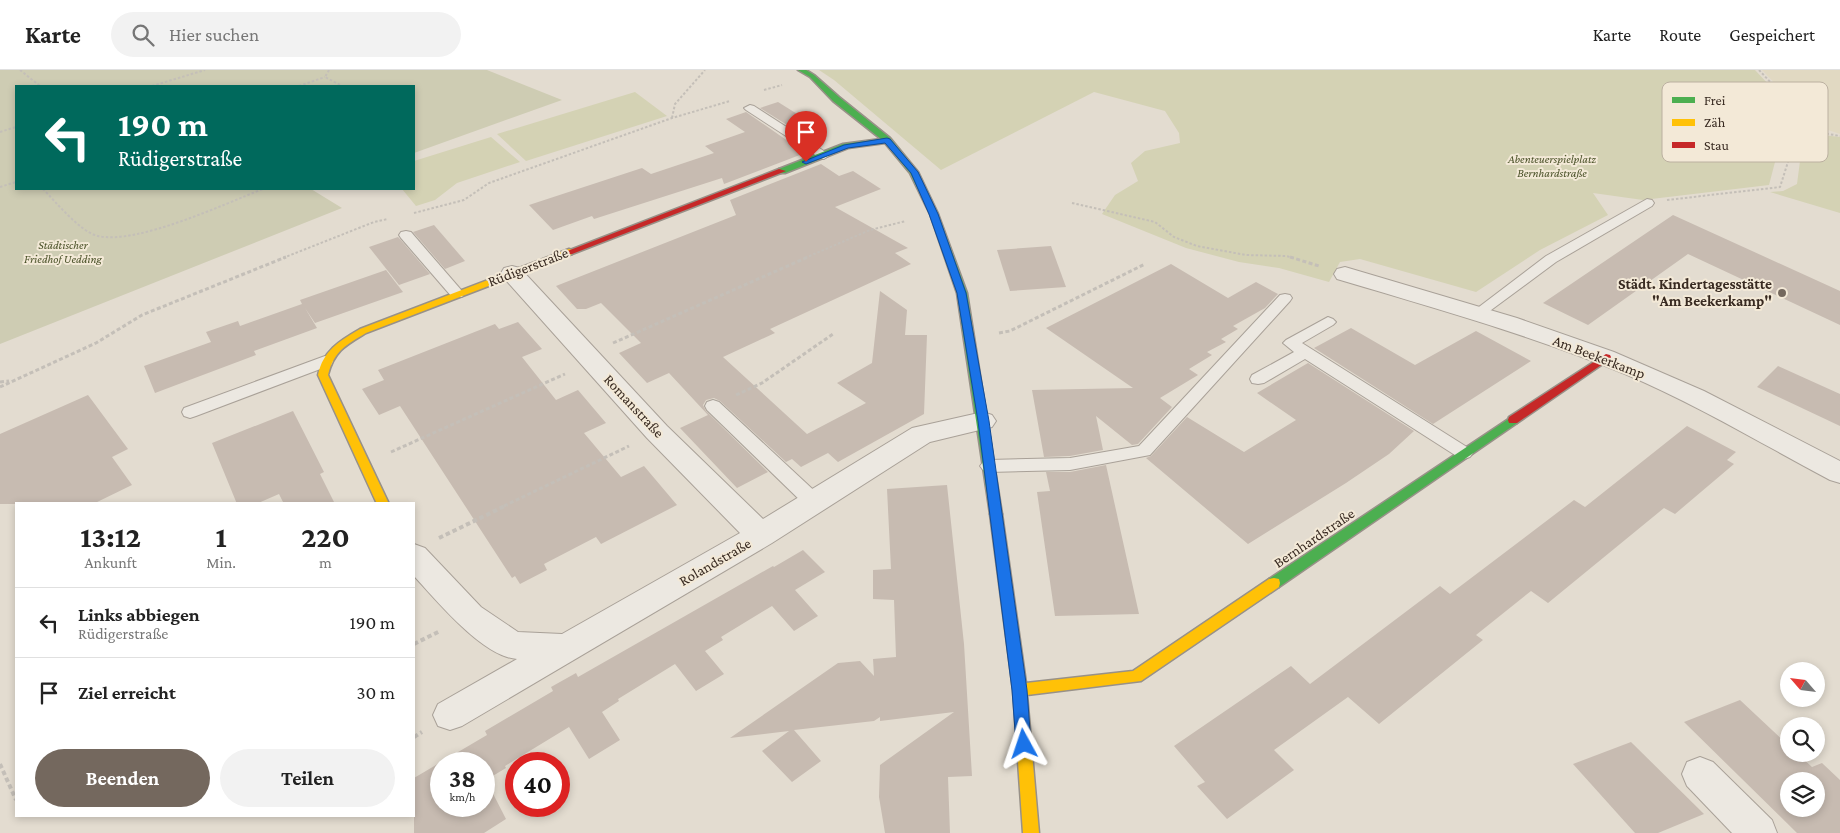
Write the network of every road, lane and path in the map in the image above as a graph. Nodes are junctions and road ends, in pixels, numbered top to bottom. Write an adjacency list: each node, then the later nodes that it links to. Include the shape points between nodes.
1 (20, 70): 9 (path)
2 (205, 70): 10 (path)
3 (329, 70): 7 (path)
4 (705, 70): 14 (path, via 675,104)
5 (801, 70): 17 (street)
6 (1759, 70): 8 (path)
7 (326, 77): 11 (path); 12 (path)
8 (1770, 82)
9 (39, 85)
10 (155, 85)
11 (302, 85)
12 (340, 85)
13 (750, 108): 18 (lane)
14 (672, 118)
15 (15, 128): 16 (path)
16 (0, 132)
17 (887, 140): 18 (street, Rüdigerstraße, via 846,146); 26 (street, via 914,172)
18 (824, 155): 29 (street, Rüdigerstraße)
19 (1788, 162): 25 (path, via 1780,186)
20 (15, 182): 21 (path)
21 (0, 187)
22 (44, 190): 23 (path, via 84,230 98,236 129,236 160,228)
23 (260, 190)
24 (1072, 203): 30 (path, via 1155,222 1174,237 1219,252 1286,256)
25 (1647, 203): 33 (lane, via 1550,259)
26 (934, 214): 36 (street, via 962,293); 39 (path, via 870,230)
27 (406, 235): 31 (lane)
28 (1145, 264): 36 (path, via 1010,332)
29 (512, 273): 31 (street, Rüdigerstraße); 39 (street, Romanstraße)
30 (1345, 274): 33 (street, Am Beekerkamp)
31 (457, 294): 40 (street, Rüdigerstraße, via 363,331 339,344)
32 (1285, 298): 50 (lane, via 1144,451 1070,464)
33 (1478, 313): 38 (street, Am Beekerkamp)
34 (1328, 322): 37 (lane, via 1290,343)
35 (833, 334): 44 (path, via 762,383)
36 (969, 338): 46 (street)
37 (1305, 352): 41 (lane); 48 (lane)
38 (1606, 357): 48 (street, Bernhardstraße); 51 (street, Am Beekerkamp, via 1695,397)
39 (589, 358): 47 (street, Romanstraße); 49 (path)
40 (324, 368): 45 (lane); 49 (street)
41 (1258, 379)
42 (12, 381): 43 (path)
43 (0, 382)
44 (713, 406): 53 (lane)
45 (190, 412)
46 (983, 421): 50 (street); 53 (street, Rolandstraße, via 922,435)
47 (657, 432): 54 (street, Romanstraße); 55 (path)
48 (1464, 453): 57 (street, Bernhardstraße, via 1136,677)
49 (363, 464): 52 (street)
50 (989, 466): 57 (street)
51 (1840, 473)
52 (382, 502)
53 (814, 502): 54 (street, Rolandstraße)
54 (760, 535): 56 (street, Rolandstraße)
55 (422, 549): 56 (street, via 470,616 512,646)
56 (568, 648): 58 (street, Rolandstraße)
57 (1020, 690): 62 (street)
58 (450, 715)
59 (0, 764): 61 (path)
60 (1700, 774): 63 (street)
61 (15, 798)
62 (1031, 833)
63 (1758, 833)

